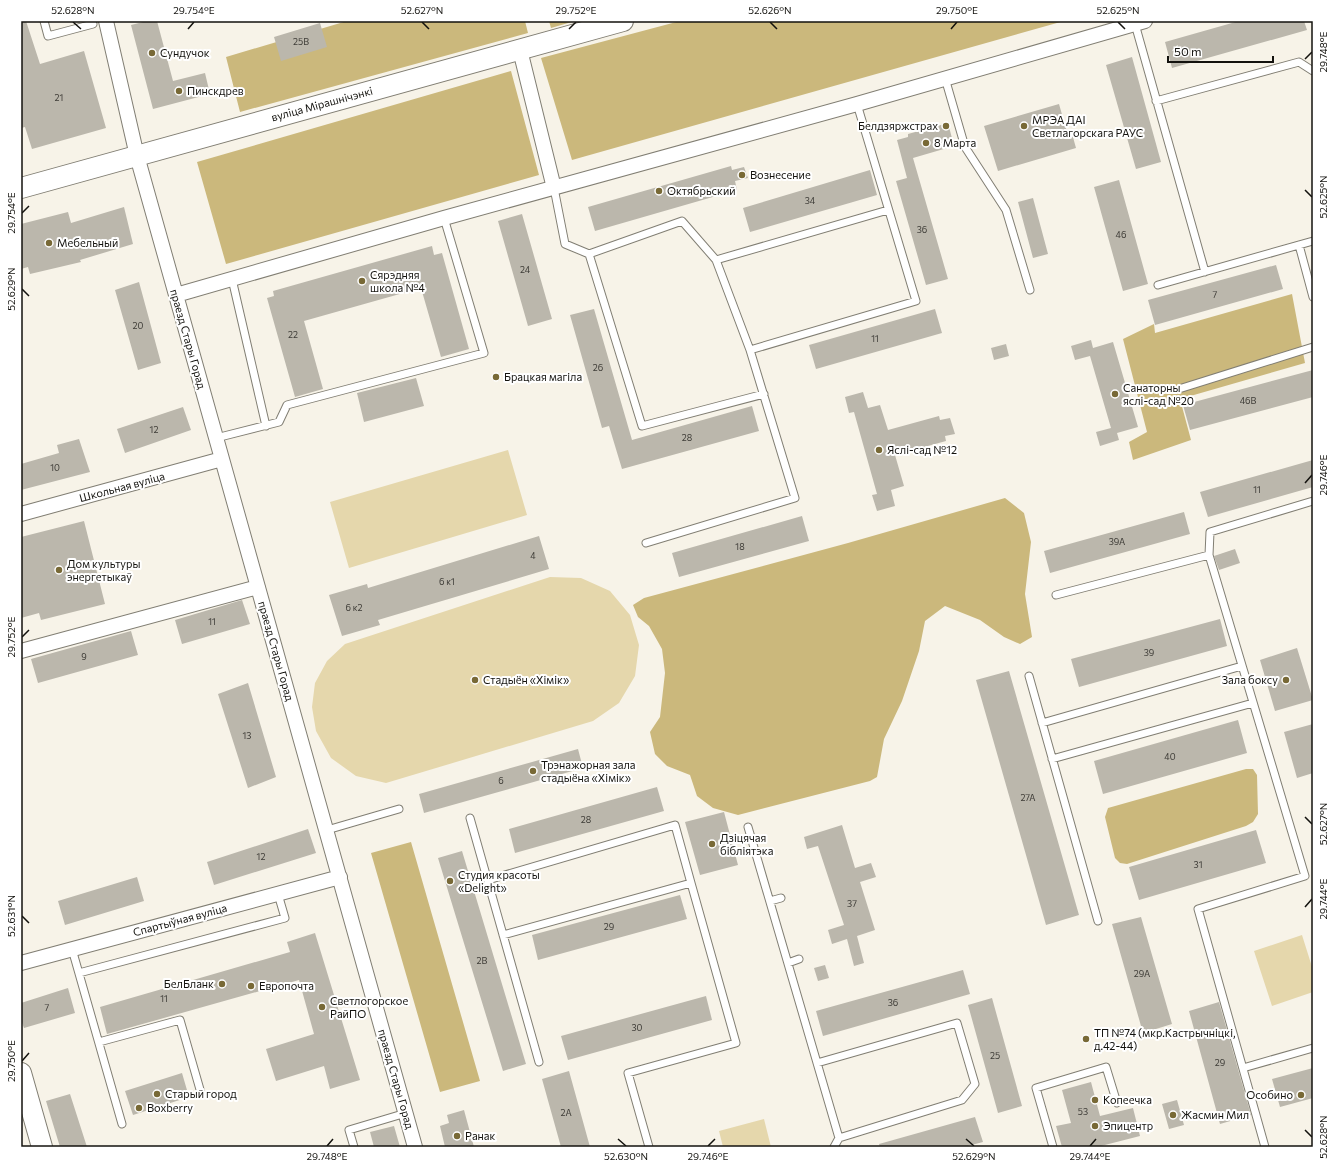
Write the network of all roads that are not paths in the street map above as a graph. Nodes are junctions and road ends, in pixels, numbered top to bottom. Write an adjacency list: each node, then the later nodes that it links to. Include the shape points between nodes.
1 (44, 21): 4 (lane, via 48,36)
2 (623, 21): 6 (street, вуліца Мірашнічэнкі)
3 (1140, 22): 5 (street); 9 (lane)
4 (99, 23): 11 (street, праезд Стары Горад)
5 (1111, 26): 8 (street)
6 (520, 50): 11 (street, вуліца Мірашнічэнкі); 13 (street)
7 (1313, 71): 9 (lane, via 1299,62)
8 (945, 78): 10 (street); 23 (lane, via 965,147 1006,210)
9 (1156, 101): 20 (lane)
10 (856, 104): 13 (street); 14 (lane)
11 (137, 156): 12 (street, вуліца Мірашнічэнкі); 24 (street, праезд Стары Горад)
12 (21, 188)
13 (554, 188): 15 (street); 18 (lane, via 566,244)
14 (888, 210): 19 (lane); 27 (lane, via 916,301)
15 (444, 218): 21 (street); 30 (lane, via 484,353 287,405 279,422)
16 (1313, 241): 17 (lane)
17 (1299, 245): 20 (lane); 25 (lane)
18 (589, 254): 19 (lane, via 682,221); 29 (lane, via 642,426)
19 (716, 260): 27 (lane)
20 (1205, 272): 22 (lane)
21 (232, 279): 24 (street); 30 (lane)
22 (1158, 286)
23 (1030, 290)
24 (176, 295): 31 (street, праезд Стары Горад)
25 (1313, 297)
26 (1313, 347): 28 (lane)
27 (750, 350): 29 (lane)
28 (1182, 388)
29 (764, 394): 35 (lane, via 795,498)
30 (266, 426): 31 (lane)
31 (216, 438): 32 (street, праезд Стары Горад)
32 (222, 460): 34 (street, Школьная вуліца); 37 (street, праезд Стары Горад)
33 (1313, 501): 36 (lane, via 1210,532)
34 (21, 514)
35 (646, 543)
36 (1209, 555): 38 (lane); 40 (lane)
37 (258, 587): 39 (street); 48 (street, праезд Стары Горад)
38 (1056, 595)
39 (21, 651)
40 (1242, 666): 42 (lane); 43 (lane)
41 (1029, 676): 43 (lane)
42 (1253, 703): 44 (lane); 66 (lane, via 1306,876 1198,909)
43 (1042, 723): 44 (lane)
44 (1052, 759): 55 (lane)
45 (399, 809): 48 (lane)
46 (470, 818): 50 (lane)
47 (748, 827): 54 (lane)
48 (326, 830): 49 (street, праезд Стары Горад)
49 (340, 877): 52 (street, Спартыўная вуліца); 70 (street, праезд Стары Горад)
50 (488, 880): 51 (lane, via 675,825); 56 (lane)
51 (691, 883): 56 (lane); 76 (lane, via 736,1043 628,1073)
52 (278, 894): 57 (street, Спартыўная вуліца); 61 (lane, via 285,918)
53 (781, 898): 54 (lane)
54 (770, 901): 60 (lane)
55 (1098, 921)
56 (503, 935): 64 (lane)
57 (72, 949): 59 (street, Спартыўная вуліца); 61 (lane)
58 (799, 959): 60 (lane)
59 (21, 962)
60 (788, 963): 65 (lane)
61 (79, 973): 62 (lane)
62 (99, 1042): 68 (lane, via 180,1020); 71 (lane)
63 (1313, 1048): 66 (lane)
64 (539, 1062)
65 (817, 1063): 72 (lane); 72 (lane, via 957,1023 975,1084 962,1100)
66 (1243, 1068): 79 (lane)
67 (21, 1073): 73 (street)
68 (201, 1093)
69 (1117, 1103): 78 (lane, via 1106,1067 1036,1088)
70 (406, 1113): 74 (lane, via 349,1130); 75 (street, праезд Стары Горад)
71 (122, 1124)
72 (839, 1138): 77 (lane)
73 (42, 1147)
74 (354, 1147)
75 (415, 1147)
76 (649, 1147)
77 (834, 1147)
78 (1053, 1147)
79 (1265, 1147)

